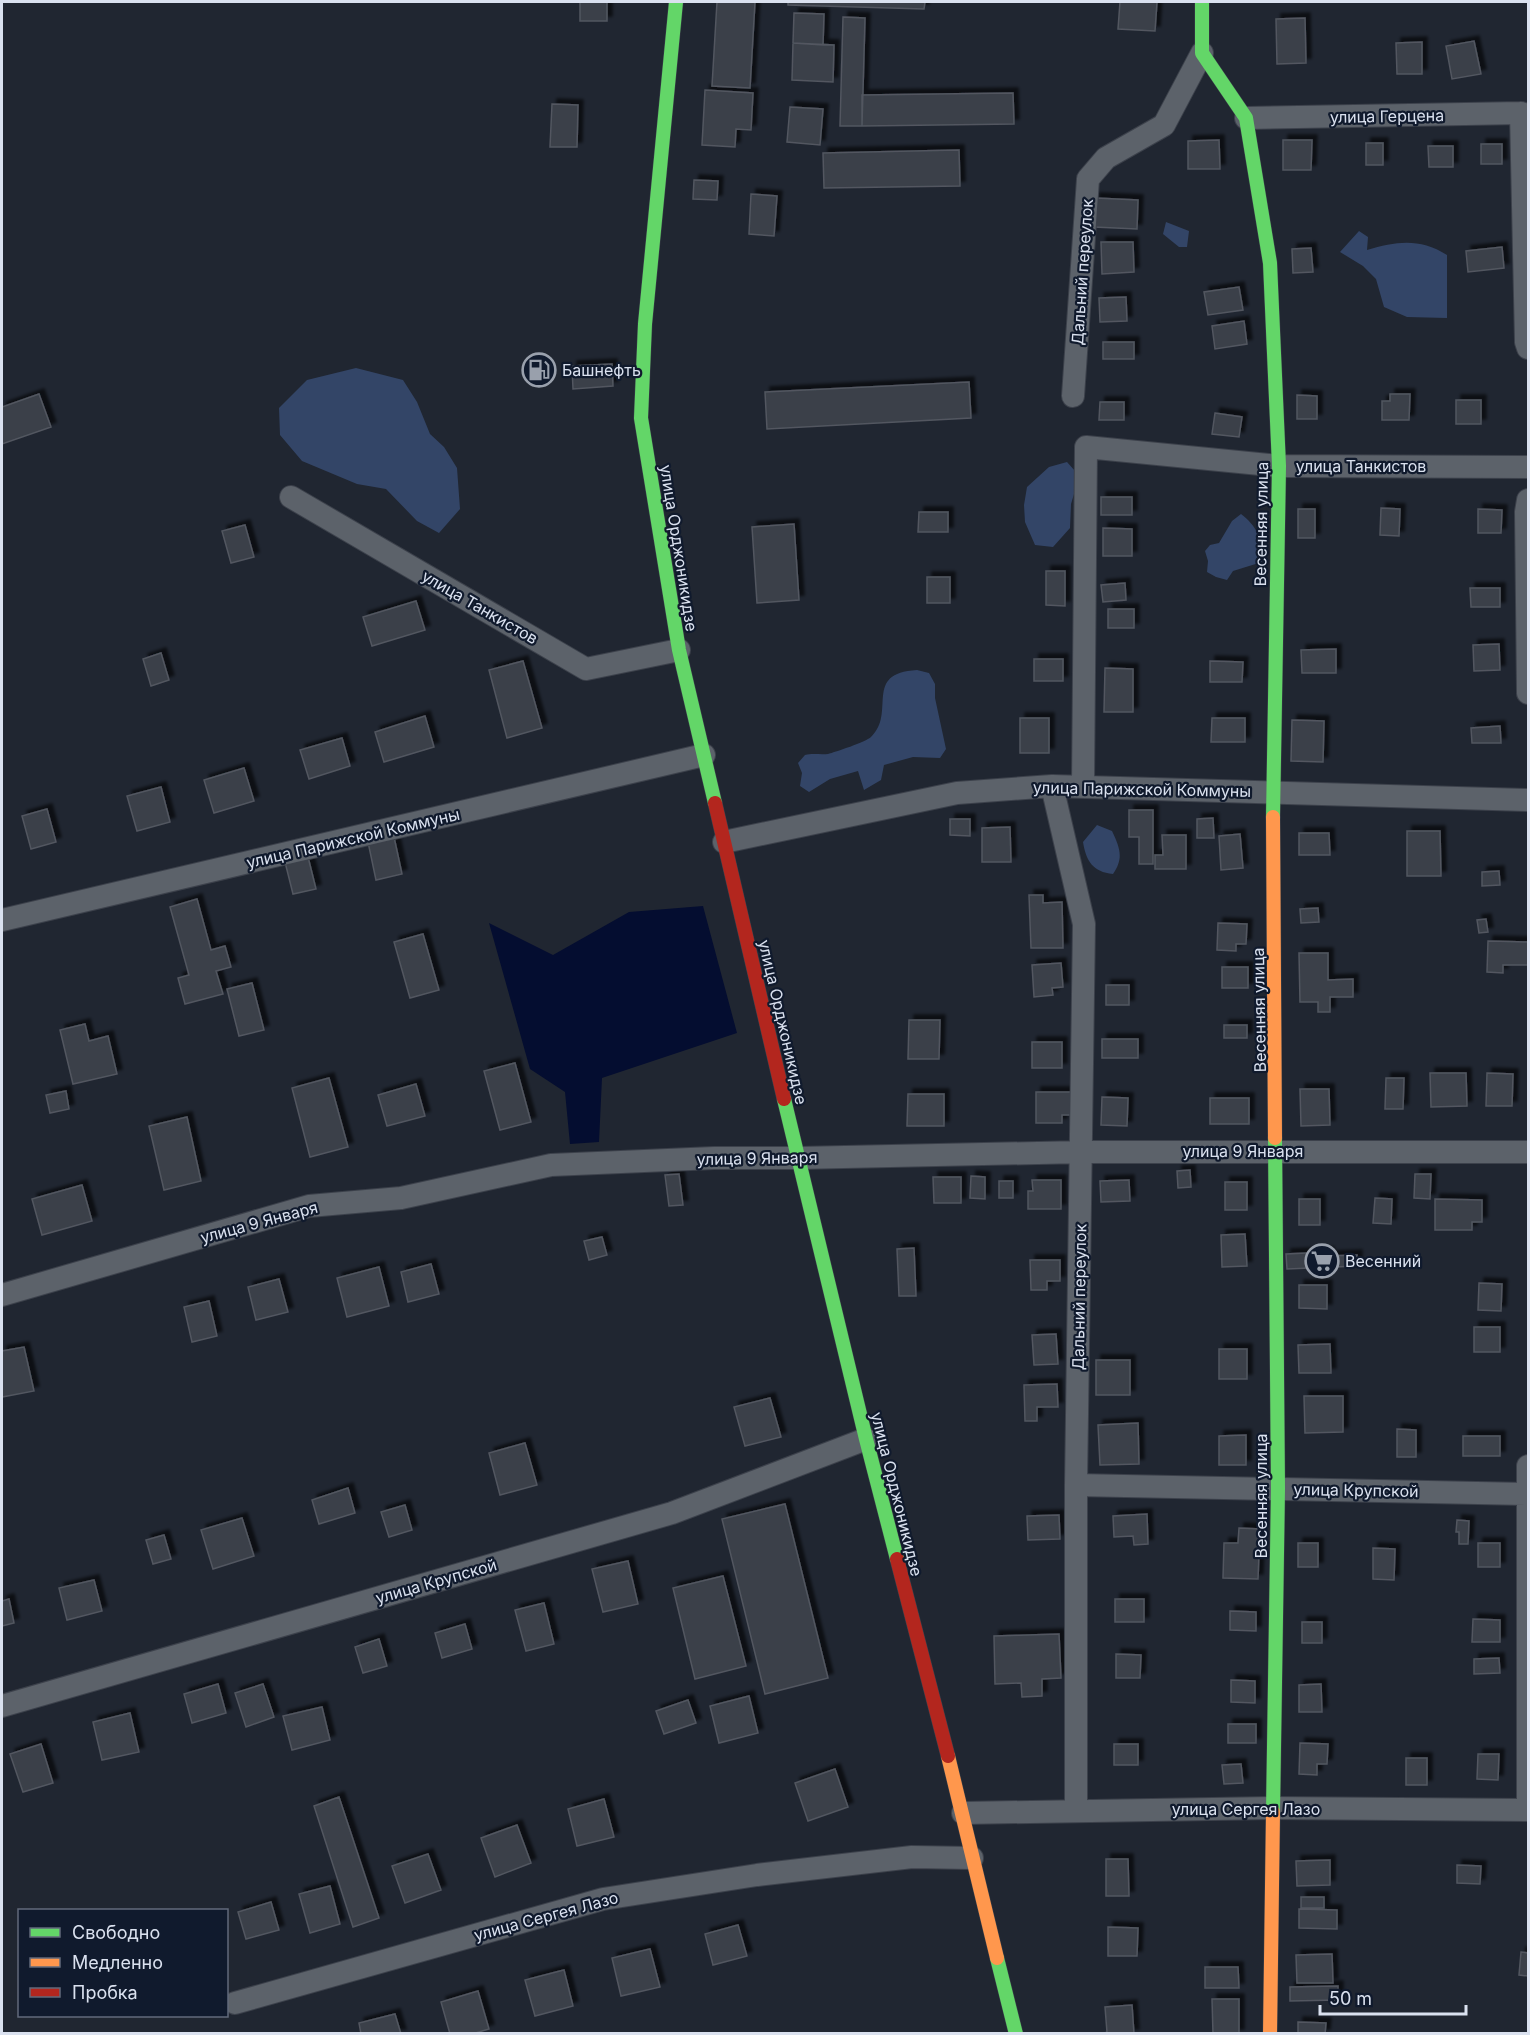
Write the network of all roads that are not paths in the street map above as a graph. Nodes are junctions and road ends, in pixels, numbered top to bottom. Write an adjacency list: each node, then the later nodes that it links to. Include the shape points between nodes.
1 (676, 2): 12 (main road, улица Орджоникидзе, via 645,324 641,418)
2 (1202, 2): 3 (main road)
3 (1202, 53): 5 (main road, Весенняя улица); 7 (street, Дальний переулок, via 1164,125 1106,158 1088,179)
4 (1525, 114): 5 (street, улица Герцена); 6 (street)
5 (1246, 118): 8 (main road, Весенняя улица, via 1270,263)
6 (1528, 348)
7 (1073, 396)
8 (1279, 466): 9 (street, улица Танкистов); 16 (street, улица Танкистов, via 1086,447); 17 (main road, Весенняя улица)
9 (1528, 467)
10 (291, 498): 12 (street, улица Танкистов, via 586,669)
11 (1528, 500): 13 (street)
12 (679, 650): 14 (main road, улица Орджоникидзе)
13 (1528, 693)
14 (704, 755): 19 (main road, улица Орджоникидзе); 20 (street, улица Парижской Коммуны)
15 (1052, 786): 16 (street, улица Парижской Коммуны); 19 (street, улица Парижской Коммуны, via 957,793); 22 (street, Дальний переулок, via 1084,924)
16 (1083, 786): 17 (street, улица Парижской Коммуны)
17 (1273, 791): 18 (street, улица Парижской Коммуны); 21 (main road, Весенняя улица)
18 (1528, 800)
19 (724, 842): 24 (main road, улица Орджоникидзе)
20 (2, 920)
21 (1276, 1151): 22 (street, улица 9 Января); 23 (street, улица 9 Января); 29 (main road, Весенняя улица)
22 (1082, 1152): 24 (street, улица 9 Января); 28 (street, Дальний переулок)
23 (1528, 1152)
24 (798, 1158): 25 (street, улица 9 Января, via 551,1165 400,1198 309,1206); 26 (main road, улица Орджоникидзе)
25 (2, 1295)
26 (866, 1439): 31 (street, улица Крупской, via 672,1513); 35 (main road, улица Орджоникидзе)
27 (1528, 1466): 30 (street)
28 (1076, 1485): 29 (street, улица Крупской); 34 (street, Дальний переулок)
29 (1278, 1488): 30 (street, улица Крупской); 32 (main road, Весенняя улица)
30 (1528, 1494): 33 (street)
31 (2, 1706)
32 (1272, 1808): 33 (street, улица Сергея Лазо); 34 (street, улица Сергея Лазо); 39 (main road, Весенняя улица)
33 (1528, 1810)
34 (1076, 1811): 35 (street, улица Сергея Лазо)
35 (963, 1813): 36 (main road, улица Орджоникидзе)
36 (972, 1858): 37 (street, улица Сергея Лазо, via 912,1857 757,1875 603,1899); 38 (main road, улица Орджоникидзе)
37 (235, 2003)
38 (1016, 2034)
39 (1270, 2034)

